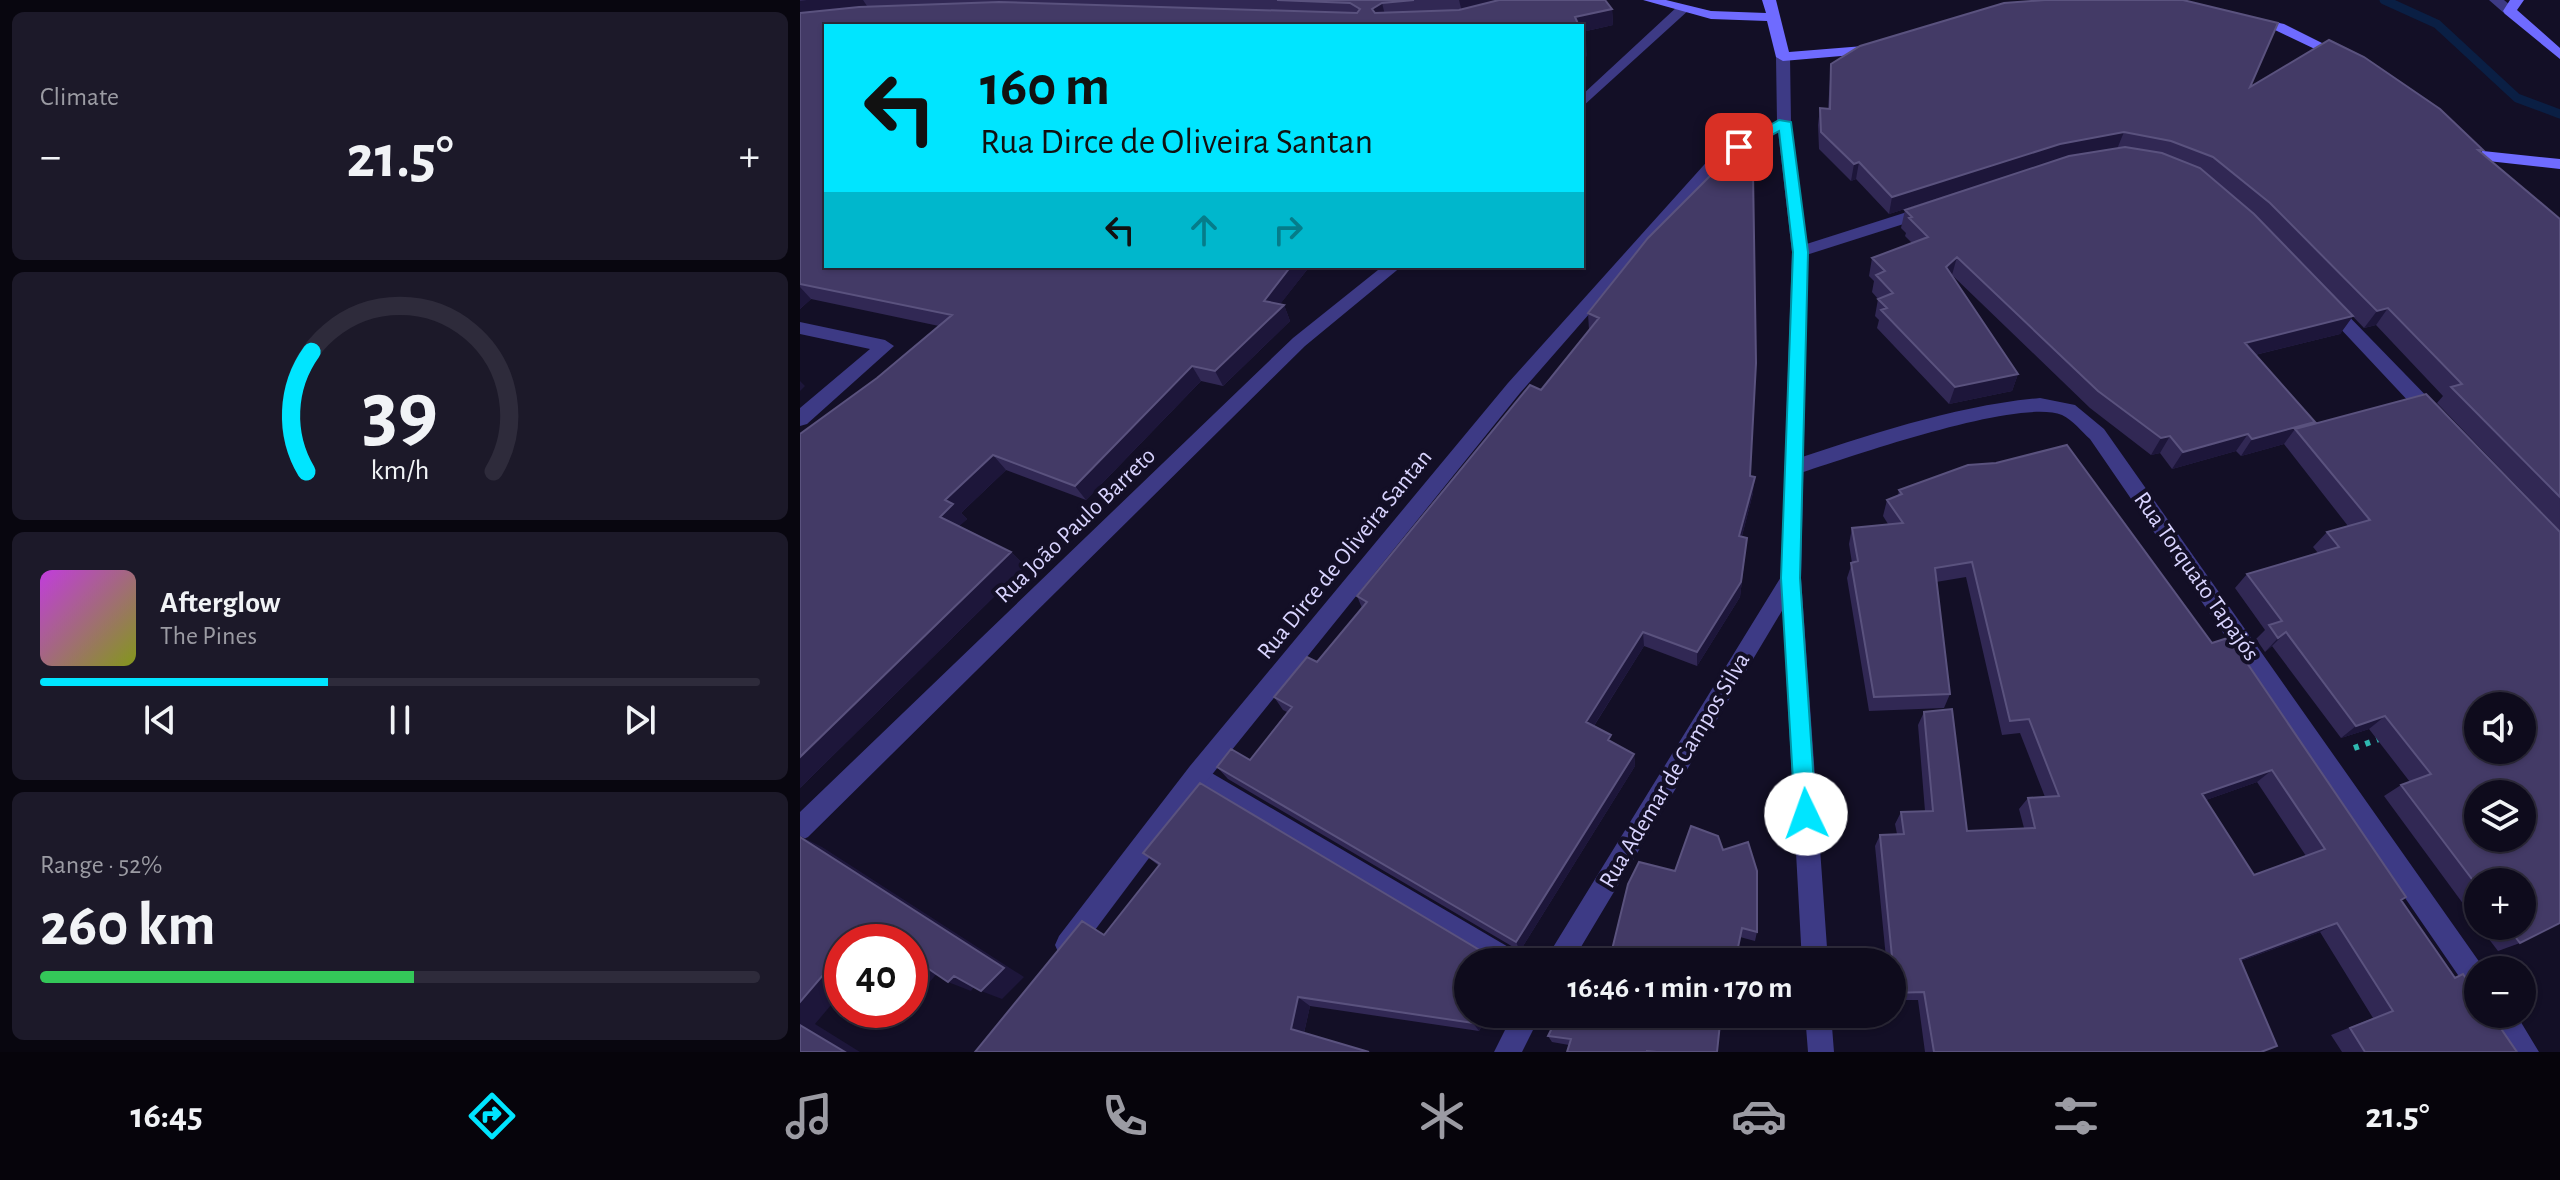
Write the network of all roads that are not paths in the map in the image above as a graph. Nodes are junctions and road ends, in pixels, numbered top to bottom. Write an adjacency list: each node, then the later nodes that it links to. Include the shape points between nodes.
1 (1650, 0): 5 (main road)
2 (1769, 0): 6 (main road)
3 (2496, 0): 4 (street)
4 (2514, 5): 9 (main road)
5 (1683, 9): 6 (main road); 12 (street)
6 (1773, 17): 10 (main road)
7 (2233, 17): 11 (main road, via 2279,27)
8 (1892, 44): 10 (main road, via 1836,55)
9 (2560, 55)
10 (1783, 57): 13 (street)
11 (2358, 65)
12 (1584, 101)
13 (1784, 122): 19 (street); 27 (street, Rua Dirce de Oliveira Santan, via 1717,159 1514,388)
14 (2456, 135): 15 (main road)
15 (2479, 155): 16 (main road); 17 (street)
16 (2560, 164)
17 (2494, 170)
18 (1945, 205): 19 (street)
19 (1800, 252): 25 (street)
20 (1392, 268): 28 (street, Rua João Paulo Barreto, via 1299,342)
21 (2318, 295): 24 (street)
22 (800, 328): 23 (street, via 885,346)
23 (800, 419)
24 (2450, 433)
25 (1794, 467): 26 (street); 33 (street, Rua Torquato Tapajós, via 1974,415 2028,405 2065,408 2097,434)
26 (1791, 578): 30 (street, Rua Ademar de Campos Silva); 31 (street)
27 (1198, 774): 29 (lane); 32 (street, Rua Dirce de Oliveira Santan)
28 (800, 829)
29 (1491, 948)
30 (1566, 948)
31 (1814, 948)
32 (1058, 959)
33 (2464, 962)
34 (1520, 1028): 37 (street)
35 (1819, 1028): 38 (street)
36 (2510, 1028): 39 (street)
37 (1507, 1052)
38 (1821, 1052)
39 (2526, 1052)

